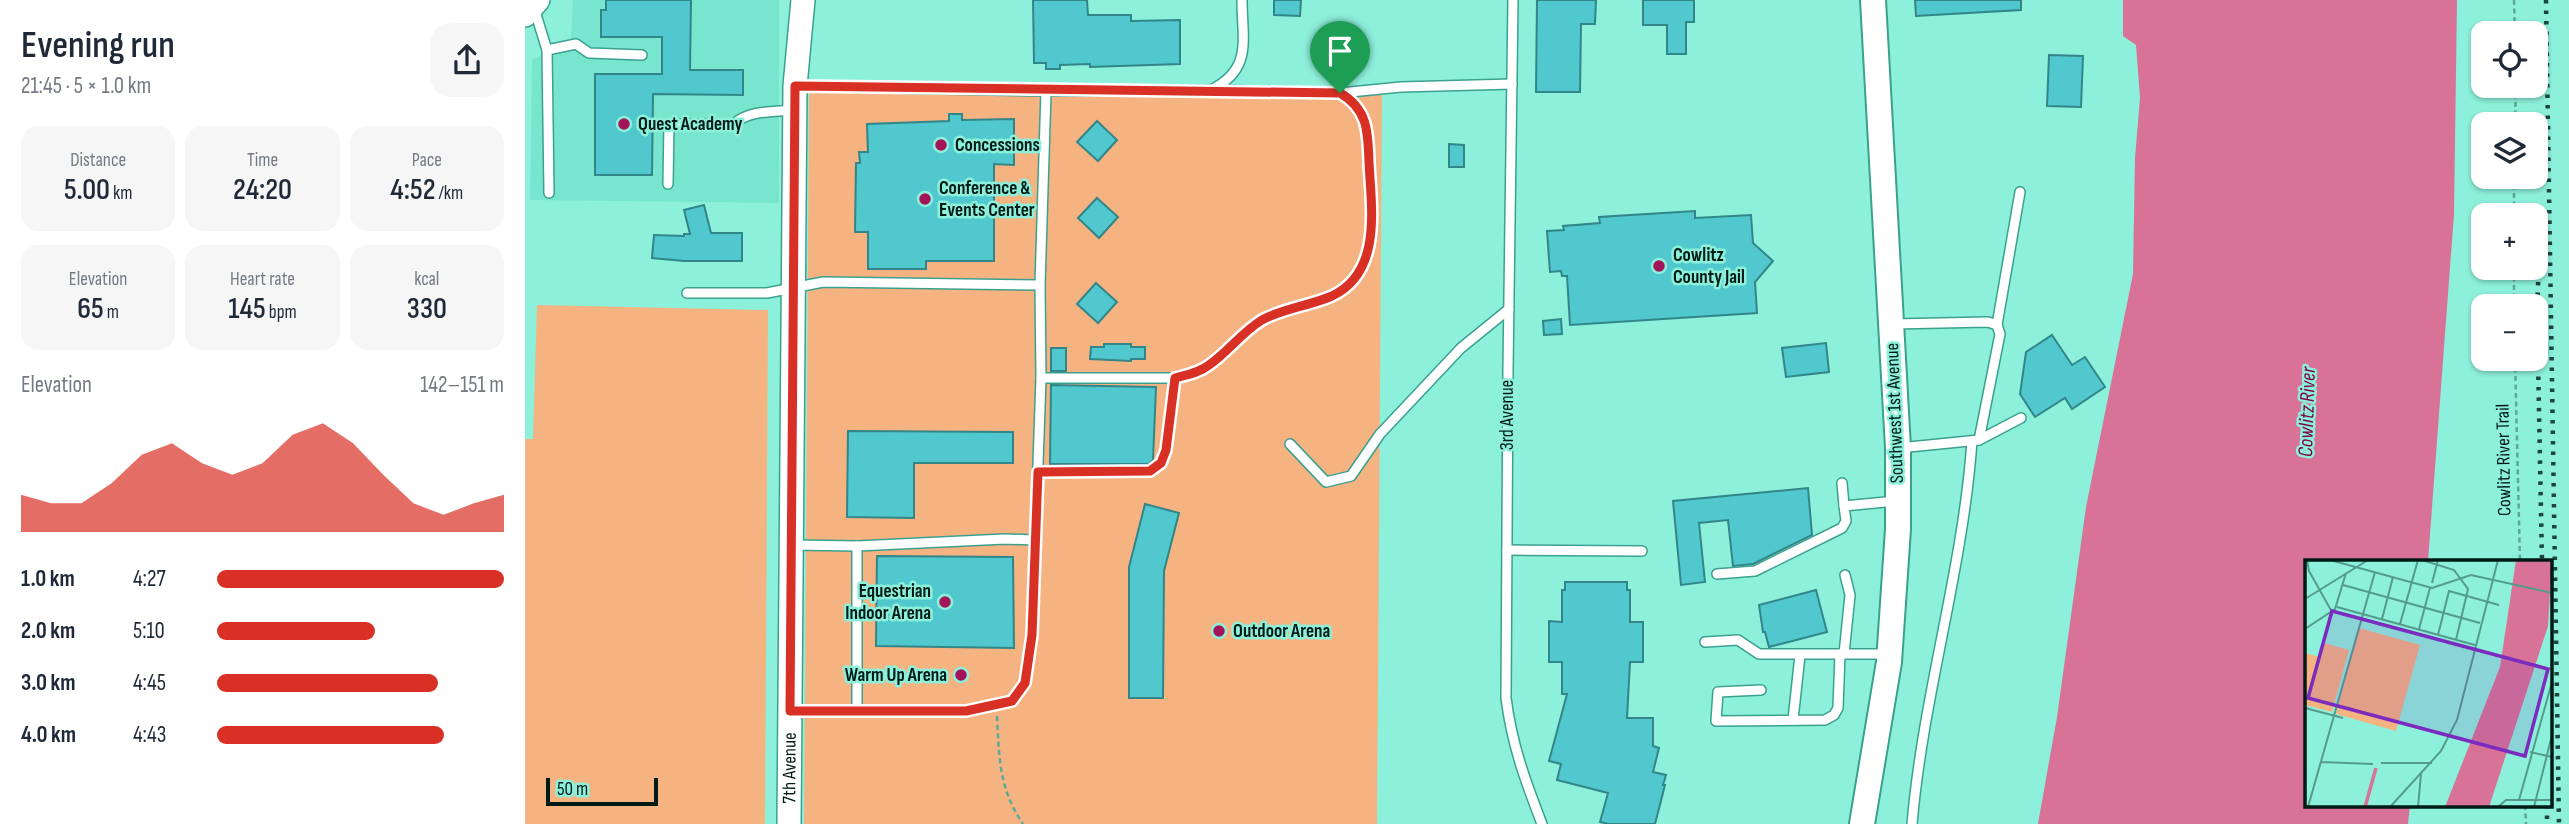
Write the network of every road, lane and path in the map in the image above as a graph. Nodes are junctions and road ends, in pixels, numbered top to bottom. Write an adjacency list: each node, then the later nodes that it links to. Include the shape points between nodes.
1 (803, 0): 11 (street, 7th Avenue)
2 (1242, 0): 12 (lane, via 1242,55 1227,82)
3 (1513, 0): 10 (lane, 3rd Avenue)
4 (1873, 0): 23 (main road, Southwest 1st Avenue)
5 (2514, 0): 7 (path)
6 (532, 7): 8 (lane)
7 (2515, 21)
8 (547, 50): 9 (lane, via 576,44 589,53); 18 (lane)
9 (642, 55)
10 (1512, 84): 14 (lane); 22 (lane, 3rd Avenue)
11 (795, 86): 13 (lane); 15 (street, 7th Avenue)
12 (1211, 90): 13 (lane); 14 (lane)
13 (1046, 91): 19 (lane)
14 (1340, 93): 27 (lane, via 1362,113 1368,144 1372,233 1358,273 1332,296 1262,321 1209,366)
15 (794, 110): 16 (lane, via 752,113 734,124 669,124); 20 (street, 7th Avenue)
16 (668, 184)
17 (2020, 192): 24 (lane)
18 (549, 193)
19 (1040, 285): 20 (lane, via 823,282); 26 (lane)
20 (793, 288): 21 (lane, via 767,293); 37 (street, 7th Avenue)
21 (687, 293)
22 (1509, 309): 30 (lane, via 1461,348 1380,434 1350,476 1326,482); 39 (lane, 3rd Avenue)
23 (1891, 324): 24 (lane, via 1988,322); 31 (main road, Southwest 1st Avenue)
24 (1997, 326): 29 (lane, via 2000,334)
25 (2515, 371): 41 (path, Cowlitz River Trail)
26 (1041, 378): 27 (lane); 32 (lane)
27 (1175, 378): 32 (lane, via 1166,450 1161,463 1150,471)
28 (2021, 418): 29 (lane)
29 (1976, 440): 31 (lane); 58 (lane)
30 (1290, 444)
31 (1898, 448): 34 (main road, Southwest 1st Avenue)
32 (1038, 472): 36 (lane)
33 (1842, 483): 35 (lane)
34 (1898, 500): 35 (lane); 46 (main road, Southwest 1st Avenue)
35 (1844, 506): 42 (lane, via 1842,528 1755,571)
36 (1035, 540): 38 (lane); 49 (lane, via 1032,635 1025,683 1012,701)
37 (791, 545): 38 (lane); 50 (street, 7th Avenue)
38 (857, 546): 51 (lane)
39 (1507, 550): 40 (lane); 56 (lane, 3rd Avenue, via 1506,698 1518,762)
40 (1642, 551)
41 (2520, 560)
42 (1717, 574)
43 (1845, 575): 45 (lane, via 1850,595)
44 (1705, 642): 47 (lane, via 1738,640 1759,653)
45 (1842, 654): 46 (lane); 47 (lane); 52 (lane, via 1834,715 1825,720)
46 (1889, 654): 57 (main road, Southwest 1st Avenue)
47 (1800, 655): 52 (lane)
48 (1761, 690): 52 (lane, via 1718,692 1716,721)
49 (997, 706): 51 (lane, via 966,711); 55 (path, via 1001,774)
50 (790, 711): 51 (lane); 54 (street, 7th Avenue)
51 (857, 711)
52 (1793, 720)
53 (2525, 806): 59 (path)
54 (789, 824)
55 (1023, 824)
56 (1542, 824)
57 (1862, 824)
58 (1912, 824)
59 (2526, 824)

